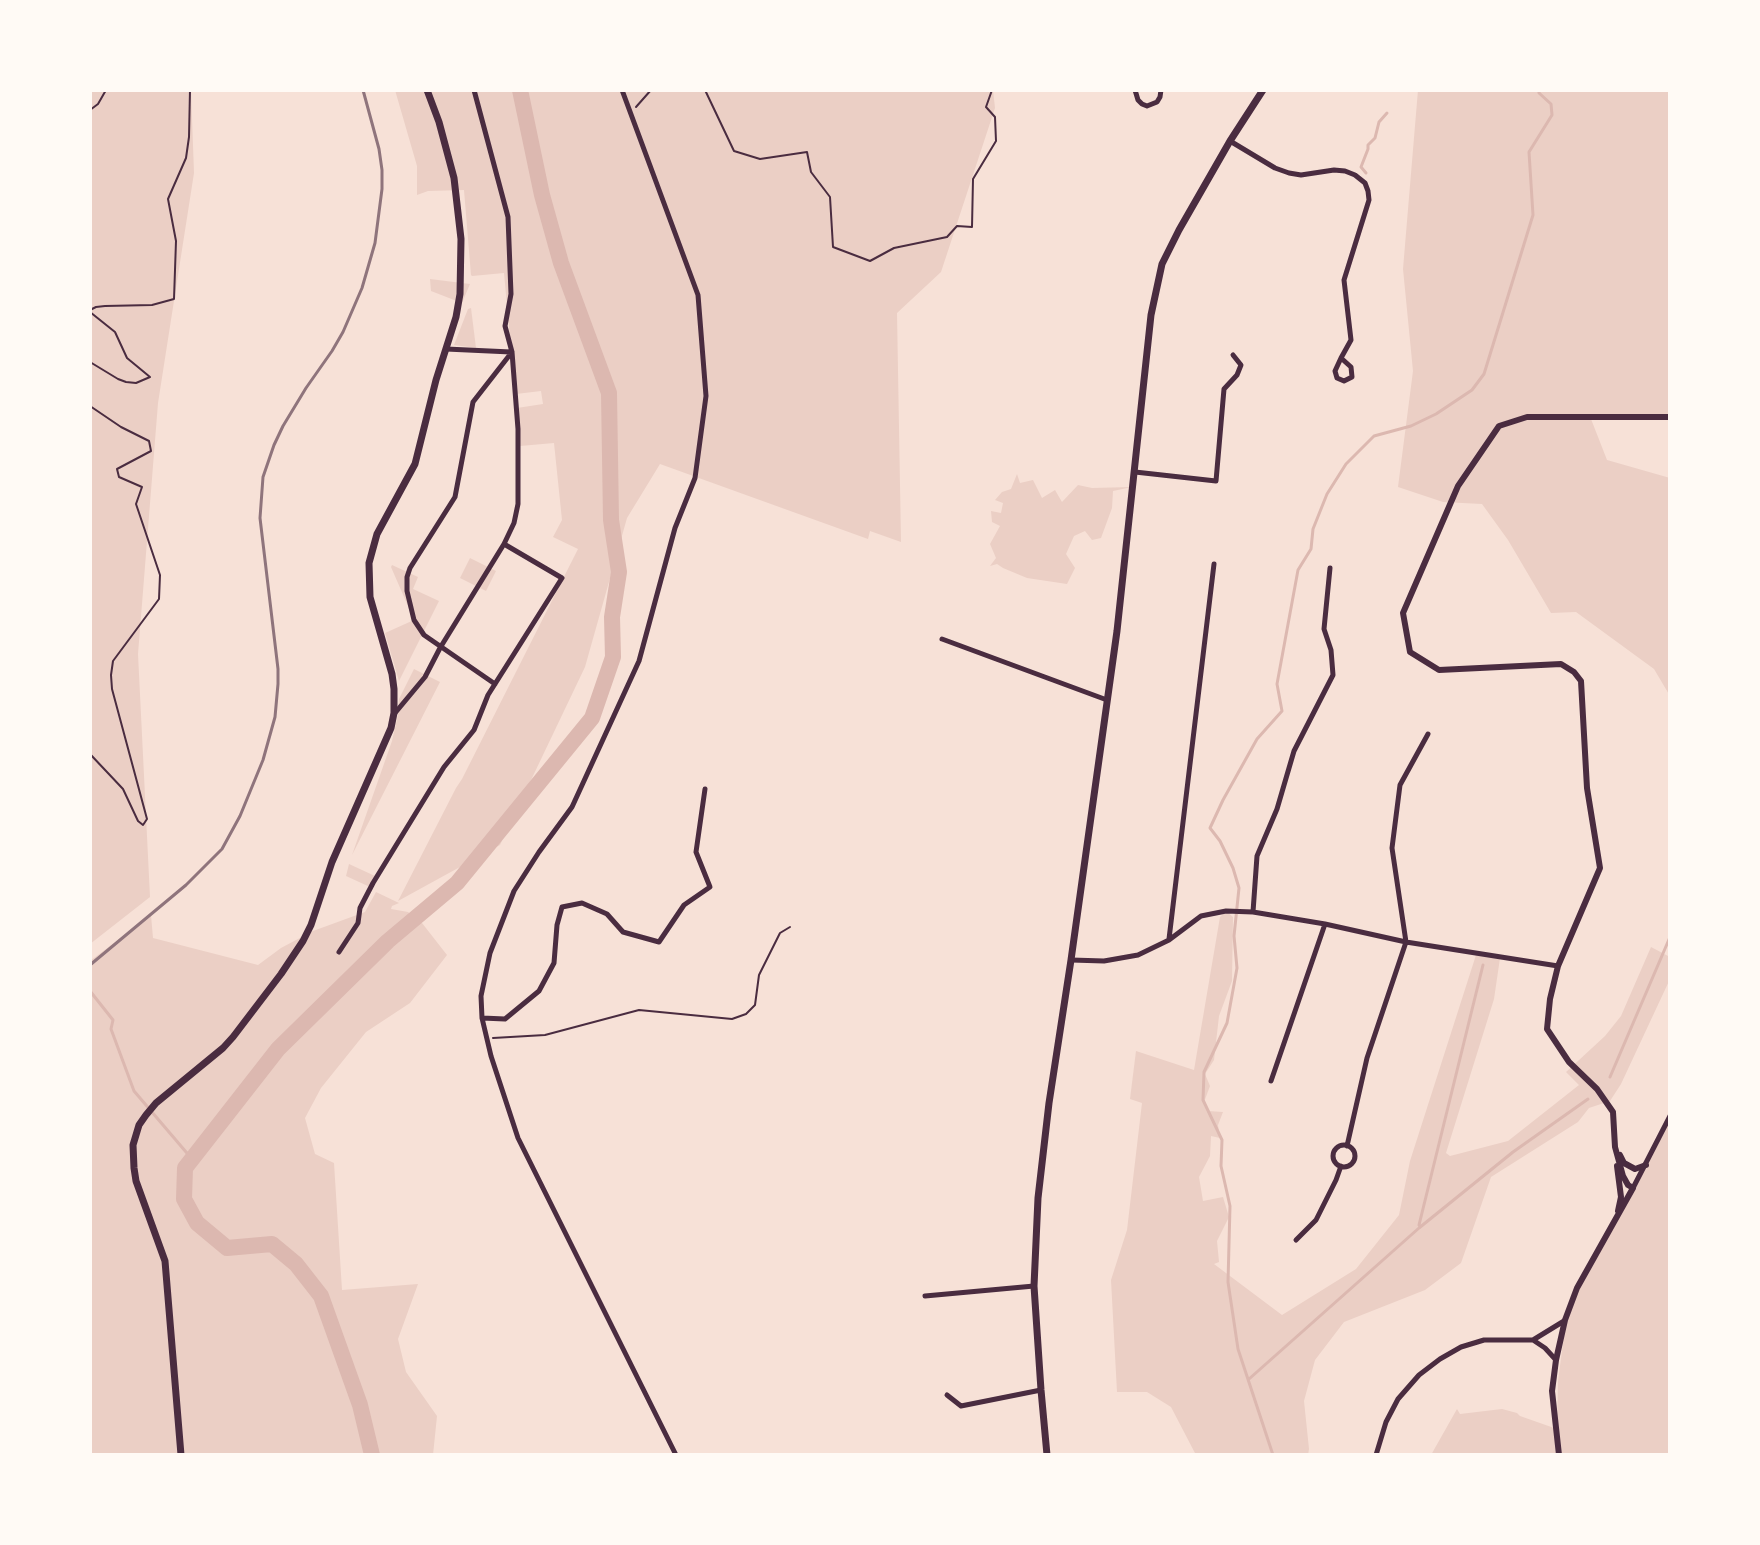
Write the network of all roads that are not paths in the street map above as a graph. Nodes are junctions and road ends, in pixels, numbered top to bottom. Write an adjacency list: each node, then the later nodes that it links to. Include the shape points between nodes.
1 (427, 90): 8 (main road, via 454,178 460,224 460,294)
2 (474, 90): 9 (street, via 508,217 511,294 505,326)
3 (622, 90): 31 (street, via 698,295 706,396 695,478 675,528 639,661 572,807 522,878 504,916 490,953)
4 (1135, 90): 5 (street, via 1147,106 1157,102)
5 (1161, 90)
6 (1263, 90): 7 (main road)
7 (1230, 141): 11 (street, via 1289,173 1345,171 1365,183 1369,200 1344,280 1351,340); 13 (main road, via 1162,264 1151,315)
8 (446, 349): 9 (street); 21 (main road, via 415,464 377,534 369,563 370,597 392,674)
9 (512, 352): 14 (street, via 518,504); 18 (street, via 473,402 455,497 407,577 414,620)
10 (1233, 355): 13 (street, via 1241,365 1224,389 1216,481)
11 (1341, 358)
12 (1670, 417): 30 (street, via 1527,417 1499,426 1458,486 1403,613 1410,652 1439,670 1561,664 1581,681 1587,788 1600,868)
13 (1135, 472): 20 (main road)
14 (504, 544): 18 (street); 19 (street, via 562,578)
15 (1214, 564): 26 (street)
16 (1330, 568): 24 (street, via 1324,629 1333,675 1294,751 1257,856)
17 (942, 639): 20 (street)
18 (440, 648): 19 (street); 21 (street, via 425,677)
19 (495, 684): 28 (street, via 474,730 444,767 373,883 358,923)
20 (1107, 700): 29 (main road)
21 (394, 713): 48 (main road, via 311,925 281,974 223,1048 156,1103 135,1135 134,1168 165,1261)
22 (1428, 734): 27 (street, via 1400,785 1392,848)
23 (705, 789): 31 (street, via 696,852 710,887 684,905 659,942 623,932 607,914 582,903 562,907 554,963 539,991 505,1019)
24 (1253, 912): 25 (street); 26 (street, via 1201,916)
25 (1325, 924): 27 (street); 32 (street)
26 (1169, 940): 29 (street, via 1138,955)
27 (1406, 942): 30 (street); 34 (street, via 1367,1058)
28 (339, 952)
29 (1071, 960): 41 (main road, via 1038,1198)
30 (1558, 966): 35 (street, via 1547,1029 1613,1112)
31 (482, 1018): 49 (street, via 518,1138)
32 (1271, 1081)
33 (1670, 1116): 36 (street)
34 (1347, 1146): 37 (street, via 1355,1157); 37 (street, via 1340,1145 1333,1153)
35 (1615, 1147): 36 (street, via 1624,1163 1635,1169); 38 (street, via 1623,1176); 39 (street, via 1621,1197)
36 (1646, 1165): 38 (street)
37 (1341, 1166): 40 (street, via 1316,1220)
38 (1633, 1188): 39 (street)
39 (1615, 1221): 43 (street)
40 (1296, 1240)
41 (1034, 1286): 42 (street); 46 (main road)
42 (925, 1296)
43 (1565, 1320): 44 (street); 45 (street)
44 (1533, 1340): 45 (street); 51 (street, via 1484,1340 1440,1359 1398,1399)
45 (1556, 1360): 52 (street, via 1552,1391)
46 (1041, 1390): 47 (street, via 961,1406); 50 (main road)
47 (947, 1395)
48 (181, 1455)
49 (676, 1455)
50 (1047, 1455)
51 (1376, 1455)
52 (1559, 1455)

